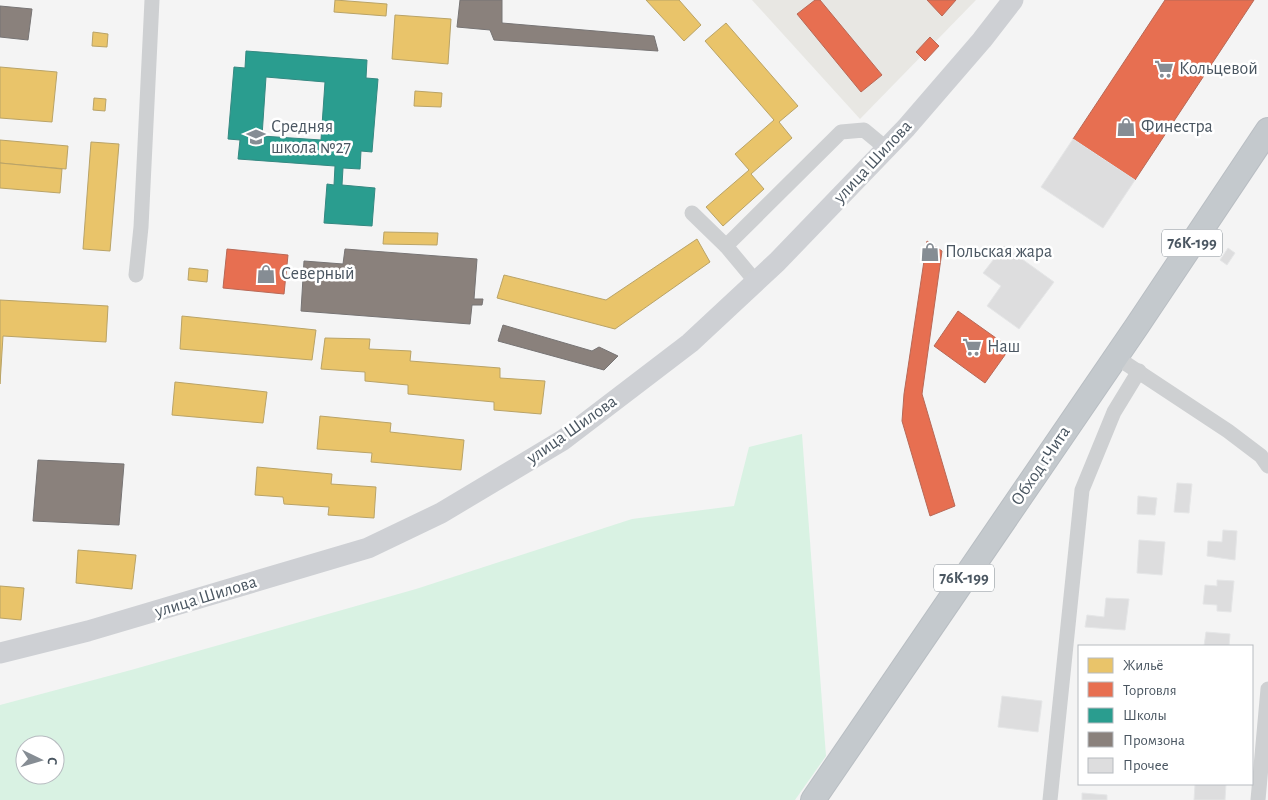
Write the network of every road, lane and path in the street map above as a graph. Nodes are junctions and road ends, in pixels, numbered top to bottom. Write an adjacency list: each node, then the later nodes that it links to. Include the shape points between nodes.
1 (152, 0): 7 (street)
2 (1013, 0): 4 (main road, улица Шилова)
3 (1268, 130): 9 (highway, Обход г.Чита / 76К-199)
4 (887, 148): 6 (street, via 864,130 840,132); 8 (main road, улица Шилова)
5 (692, 213): 6 (street)
6 (726, 246): 8 (street)
7 (136, 275)
8 (756, 282): 12 (main road, улица Шилова, via 690,343 563,440 441,514 368,548 96,629)
9 (1116, 357): 10 (street); 14 (highway, Обход г.Чита / 76К-199)
10 (1139, 371): 11 (street, via 1228,431 1261,456); 15 (street, via 1114,412 1082,490)
11 (1268, 466)
12 (0, 653)
13 (1268, 689): 16 (street)
14 (812, 800)
15 (1050, 800)
16 (1258, 800)

